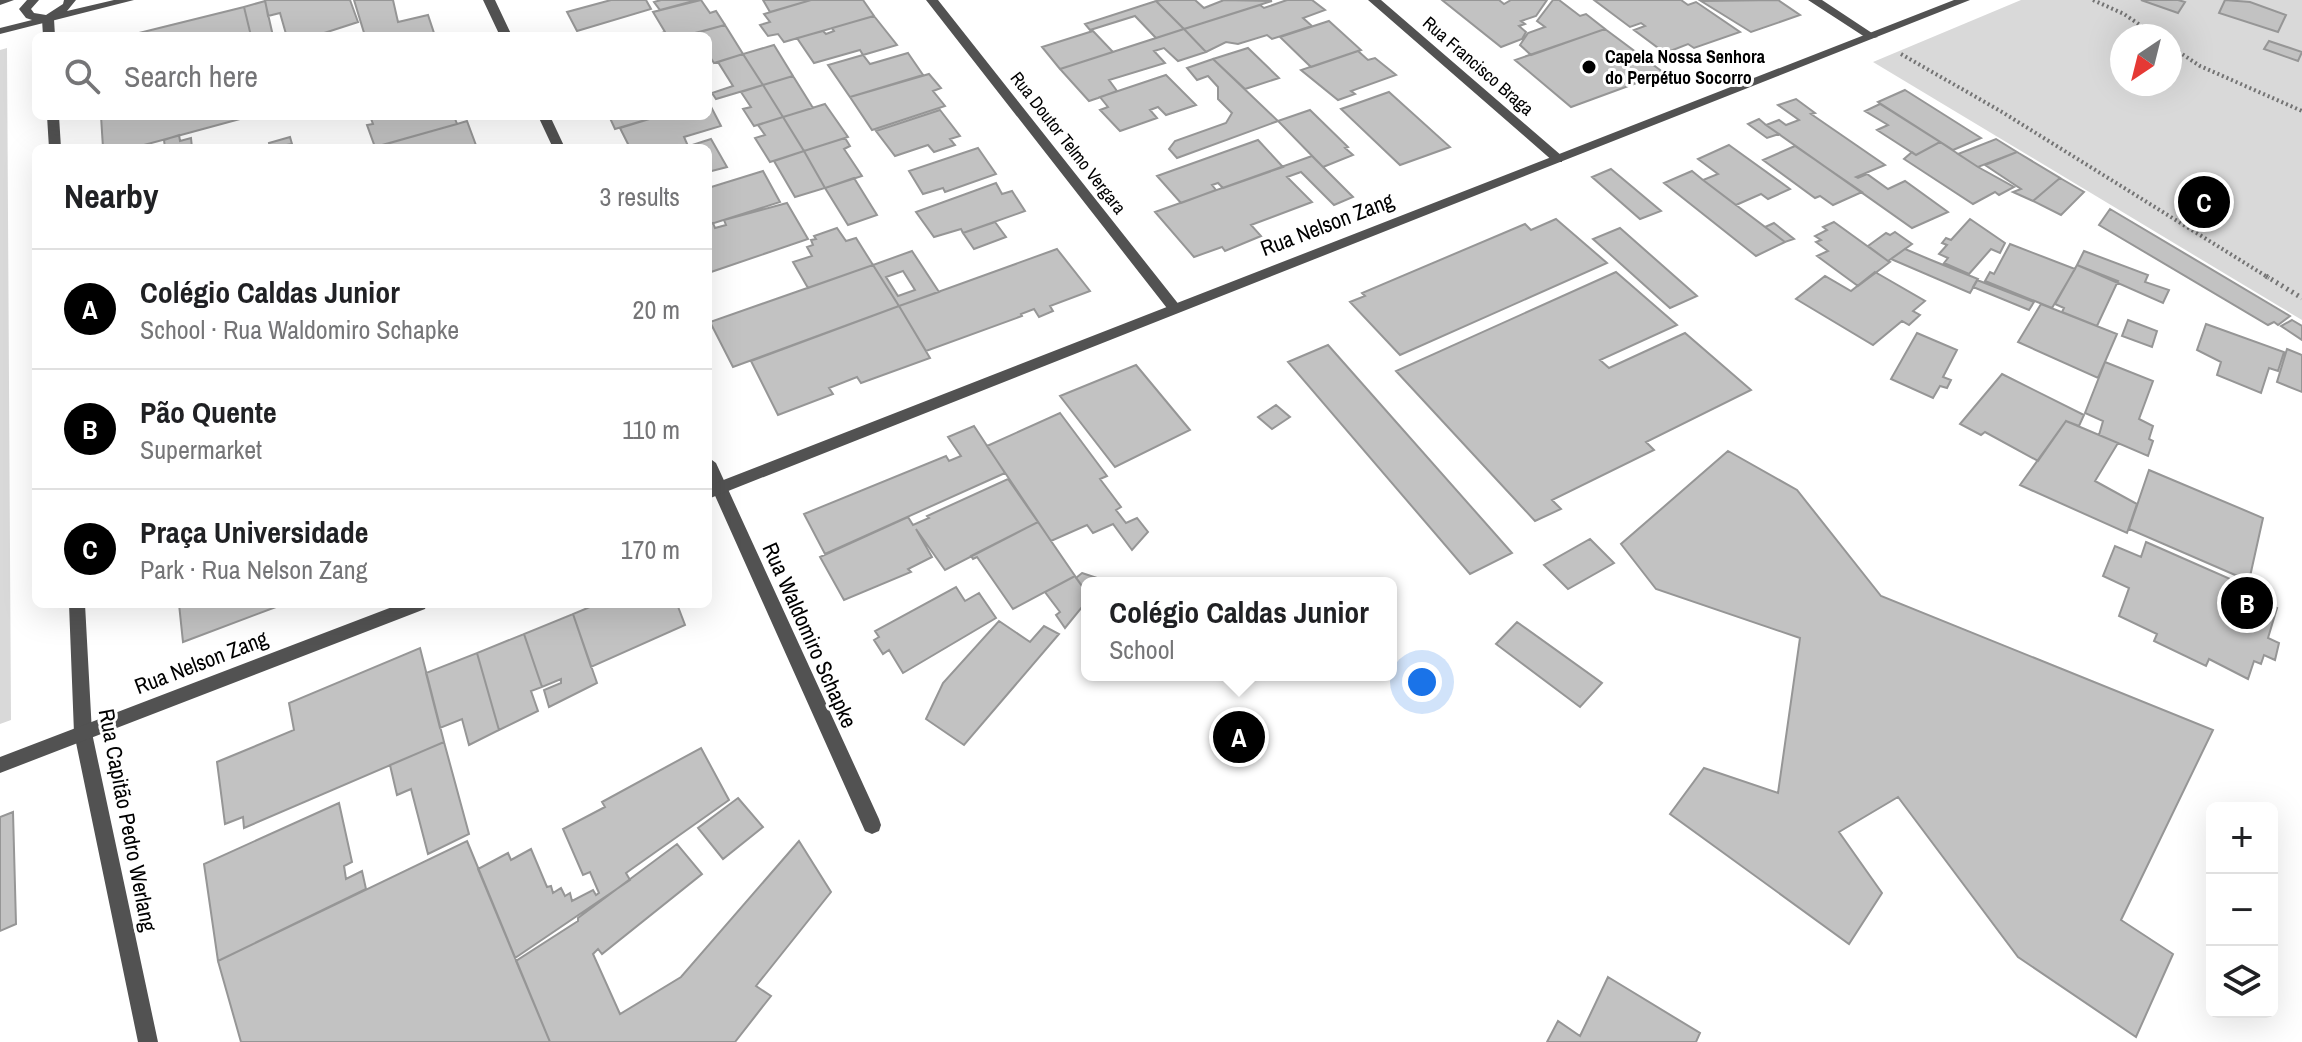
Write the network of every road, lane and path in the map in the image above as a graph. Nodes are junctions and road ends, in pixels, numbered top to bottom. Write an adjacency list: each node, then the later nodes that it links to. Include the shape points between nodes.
1 (8, 0): 11 (street)
2 (33, 0): 12 (street, via 25,9 30,16)
3 (70, 0): 12 (street)
4 (128, 0): 12 (street)
5 (489, 0): 16 (street)
6 (932, 0): 26 (street, Rua Doutor Telmo Vergara)
7 (1374, 0): 24 (street, Rua Francisco Braga)
8 (1814, 0): 17 (street)
9 (1964, 0): 17 (street, Rua Nelson Zang)
10 (2093, 0): 13 (path)
11 (0, 2)
12 (48, 19): 14 (street); 15 (street)
13 (2139, 24)
14 (0, 31)
15 (49, 32)
16 (504, 32)
17 (1872, 37): 24 (street, Rua Nelson Zang); 25 (path)
18 (2182, 54): 19 (path)
19 (2302, 111)
20 (53, 120): 22 (street)
21 (546, 120): 23 (street)
22 (55, 144)
23 (557, 144)
24 (1558, 159): 26 (street, Rua Nelson Zang)
25 (2302, 298)
26 (1175, 309): 27 (street, Rua Nelson Zang)
27 (714, 490): 32 (street, Rua Waldomiro Schapke)
28 (77, 608): 30 (street, Rua Capitão Pedro Werlang)
29 (409, 608): 30 (street, Rua Nelson Zang)
30 (83, 733): 31 (street, Rua Nelson Zang); 33 (street, Rua Capitão Pedro Werlang)
31 (0, 765)
32 (872, 825)
33 (148, 1042)

